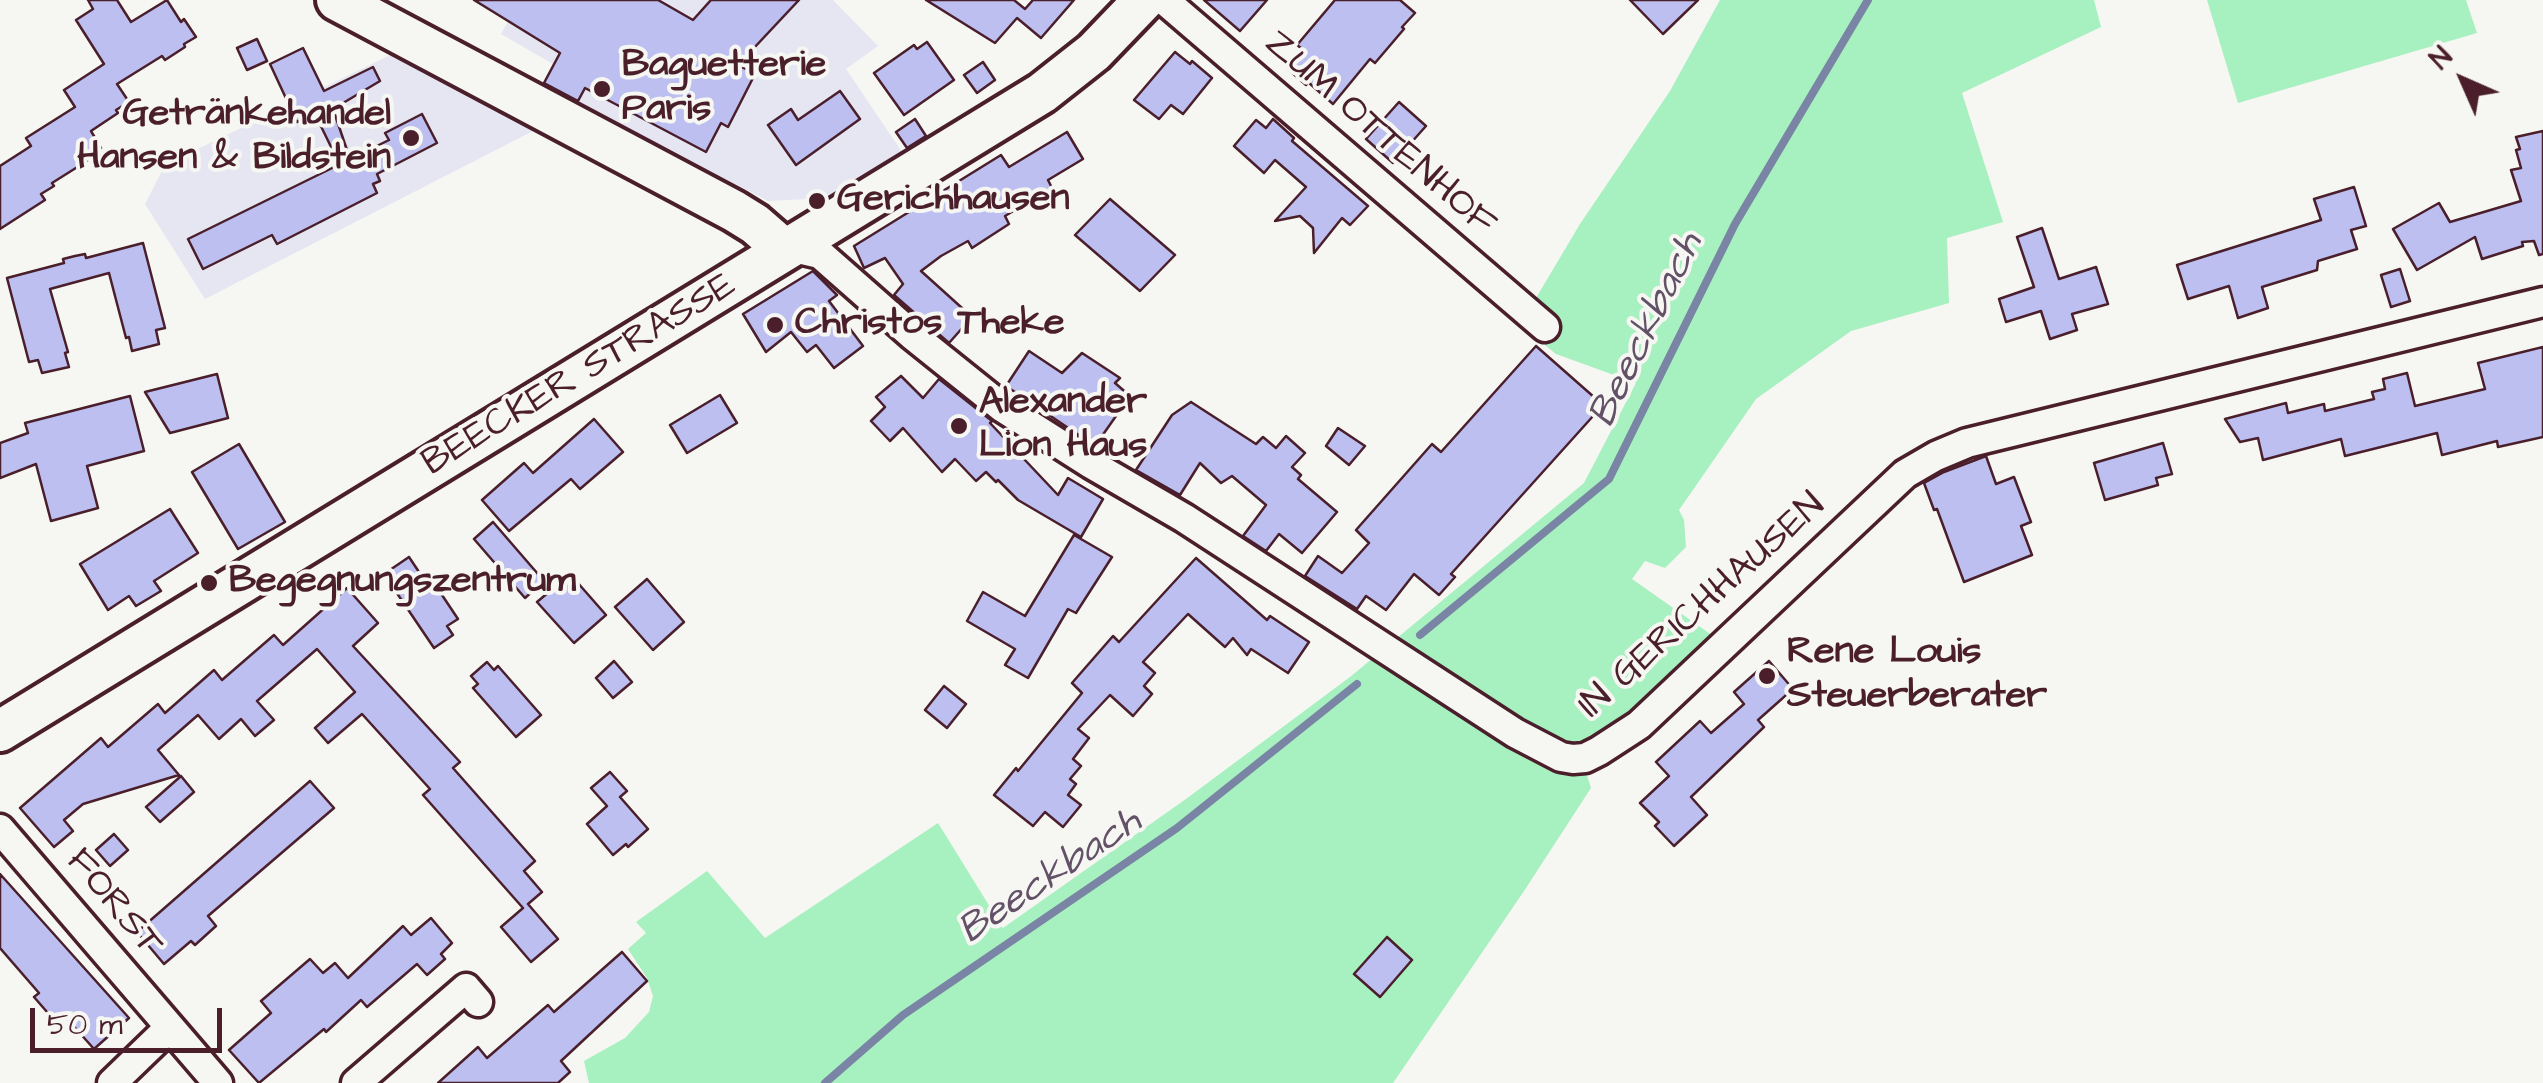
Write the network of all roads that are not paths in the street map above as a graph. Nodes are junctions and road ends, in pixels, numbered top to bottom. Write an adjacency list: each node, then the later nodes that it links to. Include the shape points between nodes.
1 (336, 0): 4 (street)
2 (1144, 0): 4 (street, BEECKER STRASSE, via 1042,93)
3 (1164, 0): 6 (street, ZUM OTTENHOF)
4 (790, 247): 5 (street, IN GERICHHAUSEN, via 820,254 1003,408 1514,734 1573,759 1639,725 1920,464 1967,443); 7 (street, BEECKER STRASSE)
5 (2543, 302)
6 (1545, 327)
7 (0, 731)
8 (0, 829): 10 (street, FORST)
9 (478, 1002): 13 (street, via 466,988)
10 (170, 1028): 11 (street); 12 (street, FORST)
11 (112, 1083)
12 (218, 1083)
13 (356, 1083)

